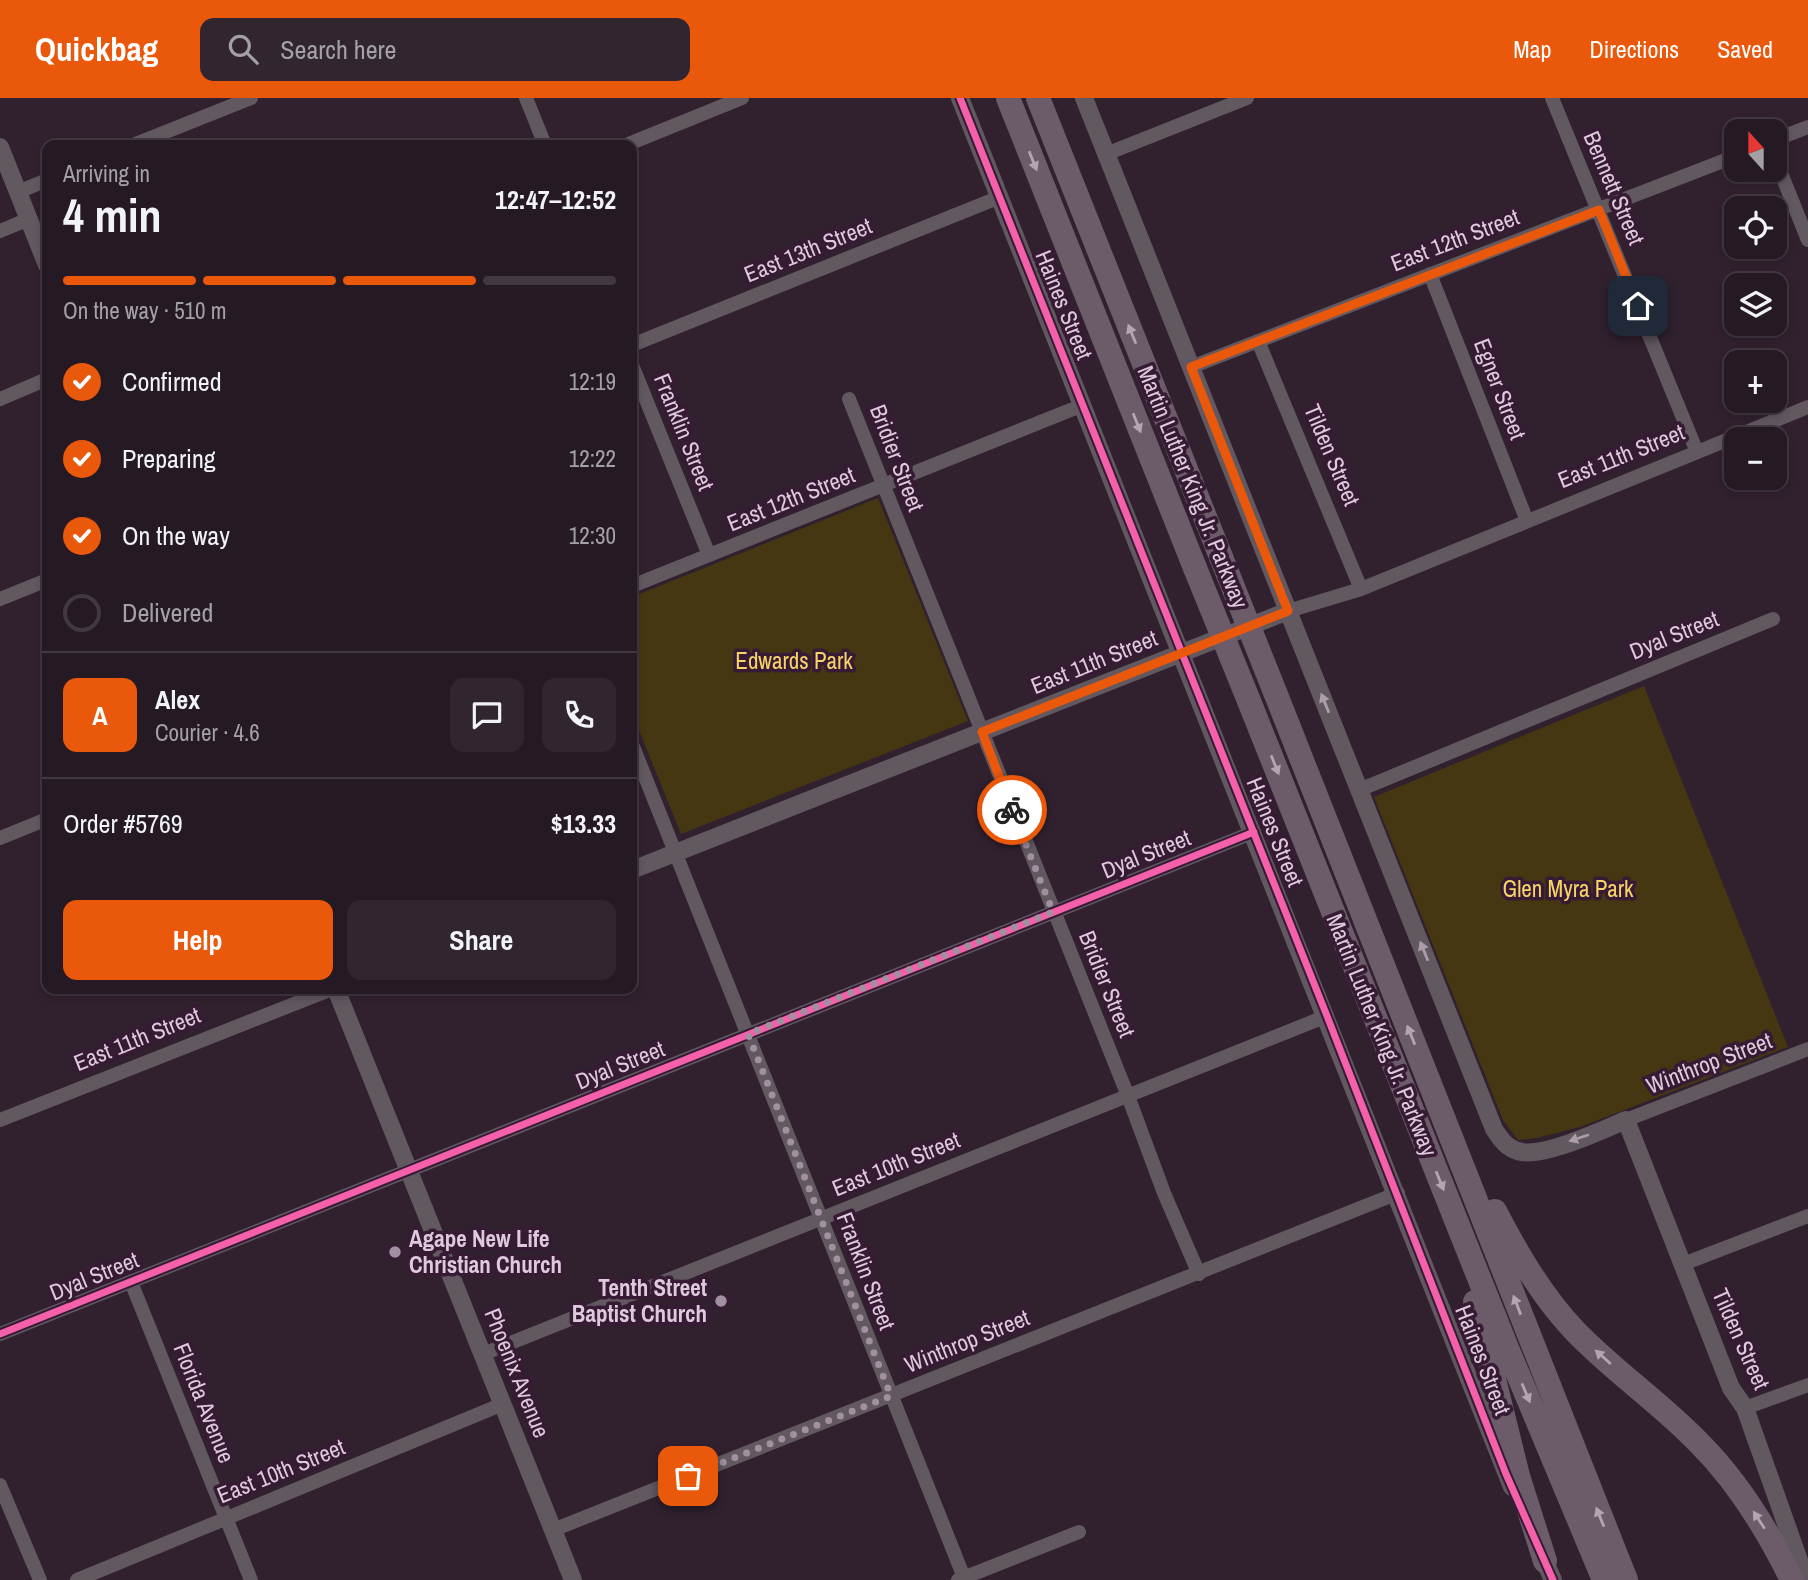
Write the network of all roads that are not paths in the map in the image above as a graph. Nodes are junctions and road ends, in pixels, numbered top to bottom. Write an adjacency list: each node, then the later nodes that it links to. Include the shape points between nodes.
1 (251, 98): 12 (street)
2 (526, 98): 13 (street)
3 (742, 98): 14 (street)
4 (960, 98): 21 (street, Haines Street)
5 (1007, 98): 69 (highway, Martin Luther King Jr. Parkway, one-way to 69, bridge)
6 (1038, 98): 63 (highway, Martin Luther King Jr. Parkway, one-way to 6, bridge)
7 (1084, 98): 16 (street)
8 (1247, 98): 16 (street)
9 (1552, 98): 22 (street, Bennett Street)
10 (1808, 127): 11 (street)
11 (1787, 136)
12 (146, 140)
13 (543, 140)
14 (637, 141)
15 (0, 147): 20 (street)
16 (1106, 154): 30 (street)
17 (1724, 161): 22 (street, East 12th Street)
18 (42, 182): 20 (street)
19 (1785, 182): 25 (street)
20 (18, 192): 23 (street)
21 (1000, 197): 29 (street, East 13th Street); 35 (street, Haines Street)
22 (1599, 210): 27 (street, East 12th Street); 37 (street, Bennett Street)
23 (29, 219): 24 (street); 26 (street)
24 (0, 231)
25 (1808, 240)
26 (42, 252)
27 (1430, 274): 28 (street, East 12th Street); 39 (street, Egner Street)
28 (1258, 341): 30 (street, East 12th Street); 43 (street, Tilden Street)
29 (637, 343)
30 (1191, 367): 45 (street)
31 (637, 377): 40 (street, Franklin Street)
32 (42, 381): 33 (street)
33 (0, 399)
34 (849, 399): 38 (street, Bridier Street)
35 (1083, 405): 38 (street, East 12th Street); 47 (street, Haines Street)
36 (1808, 407): 37 (street, East 11th Street)
37 (1697, 452): 39 (street, East 11th Street)
38 (883, 487): 40 (street, East 12th Street); 48 (street, Bridier Street)
39 (1527, 521): 43 (street, East 11th Street)
40 (709, 555): 42 (street, East 12th Street)
41 (42, 582): 44 (street)
42 (637, 584)
43 (1361, 589): 45 (street, East 11th Street)
44 (0, 599)
45 (1288, 611): 47 (street, East 11th Street); 50 (street, one-way to 45)
46 (1773, 619): 50 (street, Dyal Street)
47 (1183, 653): 48 (street, East 11th Street); 52 (street, Haines Street)
48 (982, 732): 54 (street, East 11th Street); 56 (street, Bridier Street)
49 (637, 757): 54 (street, Franklin Street)
50 (1359, 790): 65 (street, one-way to 50, via 1530,1152 1500,1140)
51 (42, 821): 53 (street)
52 (1254, 832): 56 (street, Dyal Street); 59 (street, Haines Street)
53 (0, 838)
54 (675, 853): 55 (street, East 11th Street); 60 (street, Franklin Street)
55 (637, 868)
56 (1053, 912): 60 (street, Dyal Street); 62 (street, Bridier Street)
57 (321, 994): 64 (street, East 11th Street)
58 (336, 994): 66 (street, Phoenix Avenue)
59 (1327, 1016): 62 (street, East 10th Street); 67 (street, Haines Street)
60 (748, 1034): 66 (street, Dyal Street); 70 (street, Franklin Street)
61 (1808, 1049): 65 (street, Winthrop Street)
62 (1128, 1096): 70 (street, East 10th Street); 72 (street, Bridier Street)
63 (1436, 1099): 91 (highway, Martin Luther King Jr. Parkway, one-way to 63); 92 (highway, one-way to 63, via 1745,1499 1702,1446 1552,1304 1517,1252)
64 (0, 1120)
65 (1626, 1120): 71 (street, Tilden Street)
66 (409, 1171): 73 (street, Dyal Street); 75 (street, Phoenix Avenue)
67 (1398, 1194): 72 (street, Winthrop Street); 84 (street, Haines Street, via 1506,1474)
68 (1808, 1216): 71 (street)
69 (1454, 1217): 84 (highway, via 1518,1476); 90 (highway, Martin Luther King Jr. Parkway, one-way to 90)
70 (821, 1218): 75 (street, East 10th Street); 77 (street, Franklin Street)
71 (1683, 1264): 79 (street, Tilden Street, via 1731,1388)
72 (1199, 1273): 77 (street, Winthrop Street)
73 (131, 1282): 74 (street, Dyal Street); 81 (street, Florida Avenue)
74 (0, 1334)
75 (483, 1354): 78 (street, Phoenix Avenue)
76 (1808, 1385): 79 (street)
77 (891, 1396): 82 (street, Winthrop Street); 85 (street, Franklin Street)
78 (503, 1404): 81 (street, East 10th Street); 82 (street, Phoenix Avenue)
79 (1745, 1408): 93 (street, Tilden Street)
80 (0, 1485): 86 (street)
81 (226, 1518): 87 (street, East 10th Street); 88 (street, Florida Avenue)
82 (553, 1530): 89 (street, Phoenix Avenue)
83 (1079, 1532): 85 (street)
84 (1549, 1570)
85 (962, 1579)
86 (40, 1580)
87 (77, 1580)
88 (251, 1580)
89 (573, 1580)
90 (1604, 1580)
91 (1626, 1580)
92 (1792, 1580)
93 (1807, 1580)

